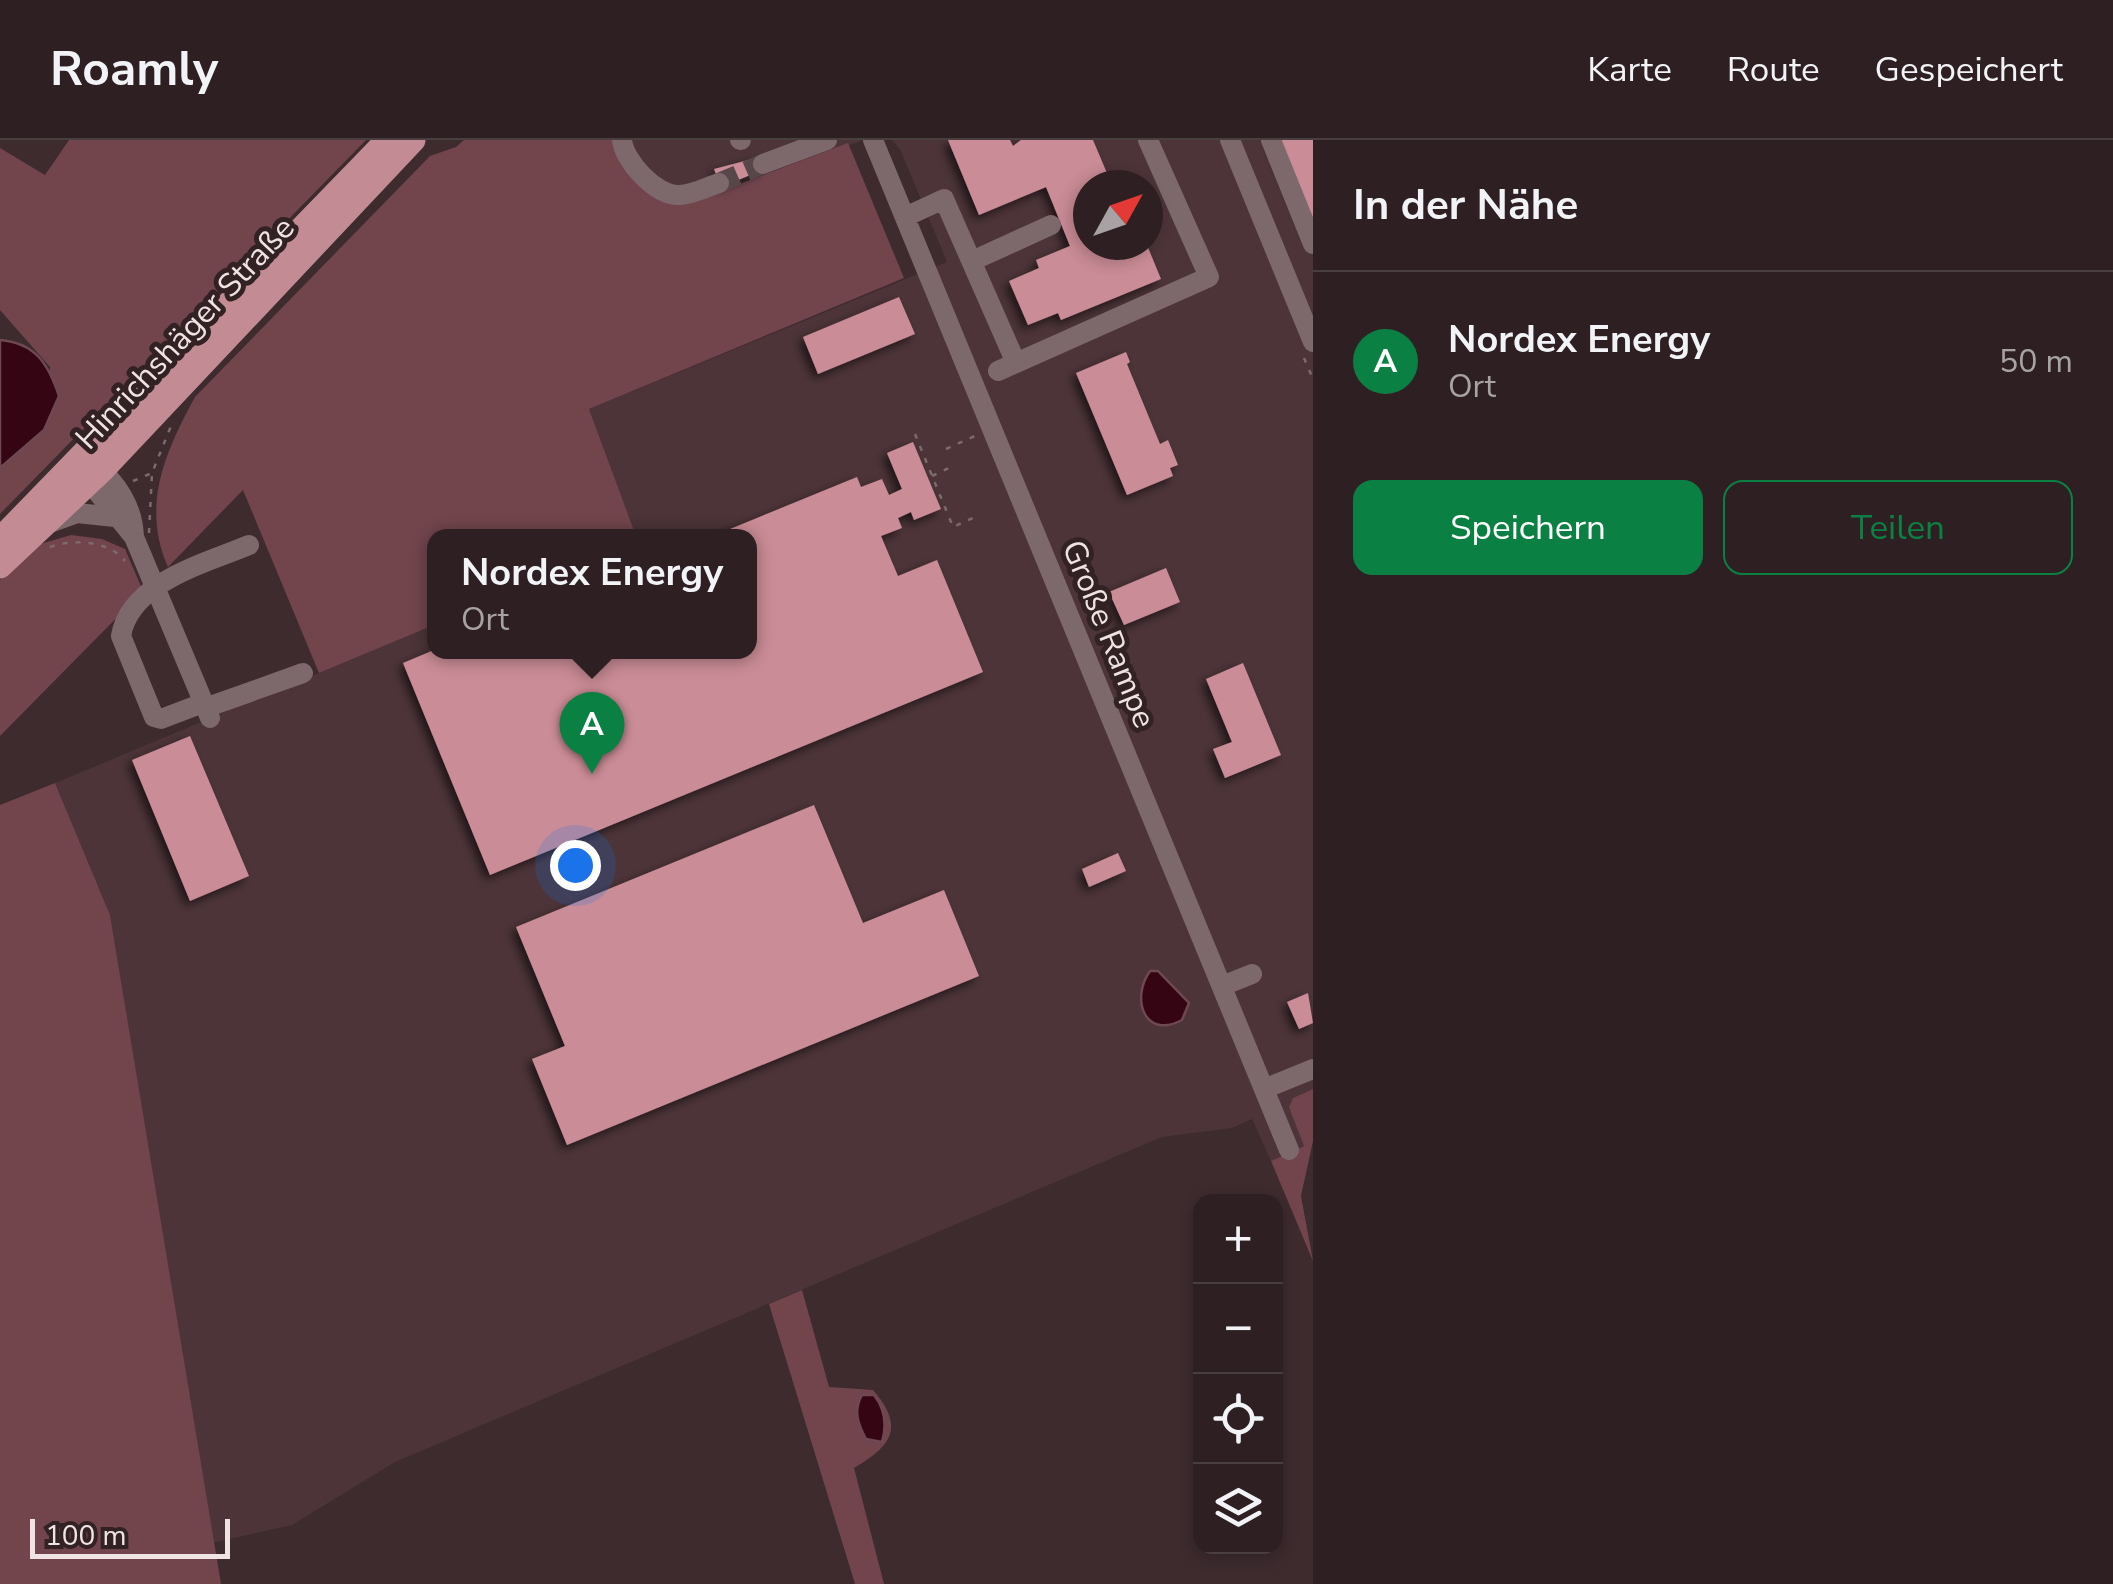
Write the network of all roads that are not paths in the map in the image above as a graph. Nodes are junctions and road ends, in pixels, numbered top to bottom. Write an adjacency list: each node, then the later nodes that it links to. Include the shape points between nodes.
1 (388, 140): 18 (main road, Hinrichshäger Straße)
2 (413, 140): 18 (main road, Hinrichshäger Straße)
3 (622, 140): 10 (street, via 630,161 662,190 682,196)
4 (873, 140): 11 (street, Große Rampe)
5 (1148, 140): 14 (street, via 1209,277 1007,366)
6 (1230, 140): 16 (street)
7 (1271, 140): 13 (street)
8 (816, 142): 9 (street)
9 (763, 164)
10 (719, 182)
11 (904, 217): 14 (street, via 944,200); 29 (street, Große Rampe)
12 (1051, 225): 14 (street)
13 (1313, 244)
14 (972, 262)
15 (1313, 280): 16 (street)
16 (1292, 290): 17 (street)
17 (1313, 342)
18 (94, 471): 19 (street); 20 (main road, Hinrichshäger Straße); 21 (main road, Hinrichshäger Straße); 22 (street, via 134,521)
19 (115, 517): 20 (street, via 77,513); 22 (street)
20 (45, 537): 24 (main road, Hinrichshäger Straße)
21 (0, 540)
22 (135, 540): 25 (street)
23 (249, 544): 25 (street)
24 (0, 566)
25 (151, 577): 27 (street); 27 (street, via 121,636 142,692 160,718)
26 (302, 673): 27 (street)
27 (206, 709)
28 (1252, 974): 29 (street)
29 (1222, 986): 31 (street, Große Rampe)
30 (1313, 1069): 31 (street)
31 (1264, 1089): 32 (street, Große Rampe)
32 (1290, 1150)

